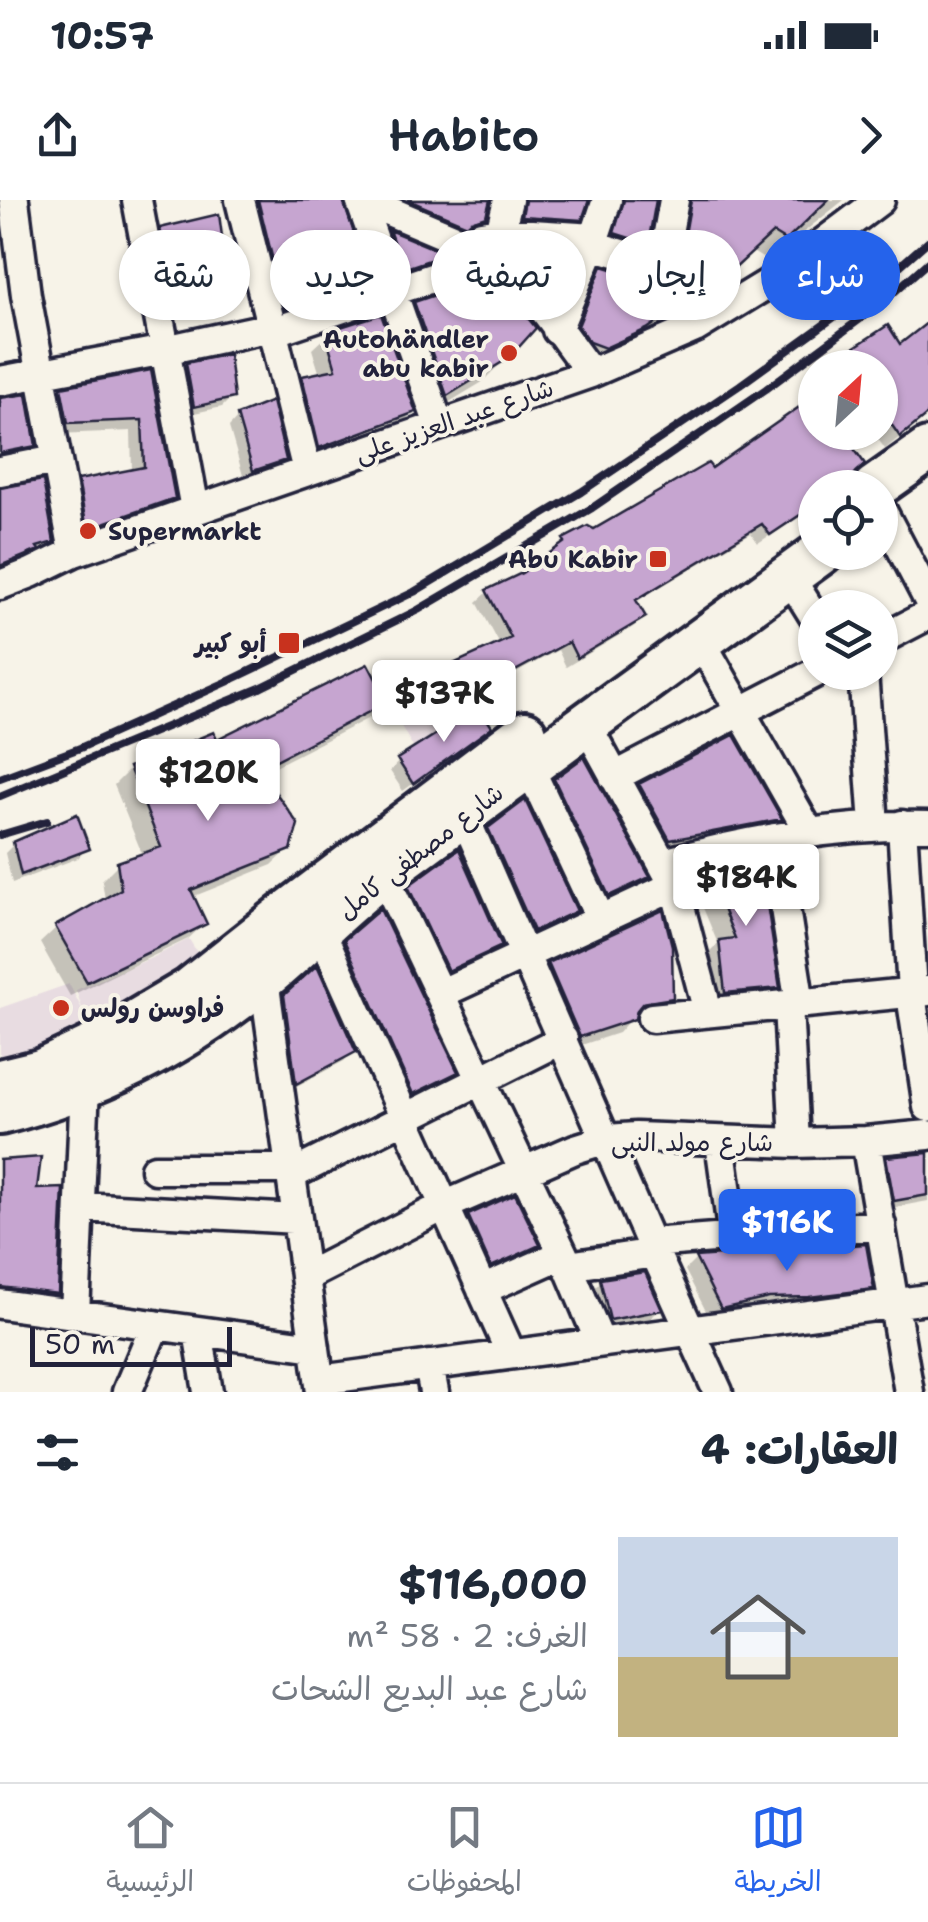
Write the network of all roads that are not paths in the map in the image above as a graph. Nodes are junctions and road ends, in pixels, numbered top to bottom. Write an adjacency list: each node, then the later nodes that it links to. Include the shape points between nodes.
1 (14, 200): 14 (street)
2 (137, 200): 20 (street)
3 (240, 200): 18 (street)
4 (361, 200): 9 (street); 10 (street)
5 (508, 200): 11 (street)
6 (606, 200): 13 (street)
7 (674, 200): 13 (street, via 662,266)
8 (880, 200): 21 (street, شارع عبد العزيز على, via 774,280 695,328)
9 (371, 230)
10 (436, 230)
11 (501, 230)
12 (586, 242): 13 (street)
13 (593, 242): 19 (street)
14 (13, 293): 22 (street)
15 (303, 320): 18 (street)
16 (402, 320): 24 (street)
17 (550, 320): 19 (street)
18 (271, 330): 20 (street); 28 (street)
19 (558, 330): 21 (street)
20 (165, 350): 22 (street); 32 (street)
21 (591, 372): 24 (street, شارع عبد العزيز على)
22 (41, 374): 23 (street); 26 (street)
23 (0, 382)
24 (439, 425): 28 (street, شارع عبد العزيز على)
25 (928, 450): 29 (main road)
26 (56, 460): 27 (street); 35 (street)
27 (0, 471)
28 (307, 471): 32 (street, شارع عبد العزيز على)
29 (898, 471)
30 (928, 475): 31 (main road)
31 (898, 497)
32 (195, 509): 35 (street, شارع عبد العزيز على)
33 (798, 541): 65 (main road, شارع مصطفى كامل, via 532,728 188,990 70,1058)
34 (898, 542): 38 (street)
35 (74, 552): 37 (street, شارع عبد العزيز على)
36 (798, 570): 41 (main road, شارع مصطفى كامل)
37 (0, 585)
38 (928, 599)
39 (928, 615): 40 (street)
40 (898, 631)
41 (700, 640): 44 (street); 45 (main road, شارع مصطفى كامل)
42 (798, 682): 44 (street)
43 (867, 690): 49 (street)
44 (741, 712): 47 (street); 50 (street)
45 (586, 724): 46 (main road, شارع مصطفى كامل); 47 (street)
46 (529, 766): 48 (main road, شارع مصطفى كامل); 54 (street)
47 (614, 777): 53 (street)
48 (464, 816): 52 (main road, شارع مصطفى كامل); 56 (street)
49 (901, 825): 50 (street); 58 (street)
50 (808, 832): 51 (street)
51 (774, 838): 53 (street); 60 (street)
52 (383, 874): 55 (main road, شارع مصطفى كامل); 59 (street)
53 (668, 875): 54 (street); 61 (street)
54 (600, 920): 56 (street)
55 (320, 929): 57 (main road, شارع مصطفى كامل); 69 (street)
56 (525, 954): 59 (street); 63 (street)
57 (264, 978): 66 (main road, شارع مصطفى كامل, via 190,1033); 77 (street)
58 (920, 992): 60 (street); 67 (street)
59 (440, 994): 64 (street)
60 (794, 1004): 61 (street); 74 (street)
61 (708, 1012): 62 (street)
62 (652, 1018)
63 (563, 1039): 64 (street); 71 (street)
64 (481, 1080): 69 (street); 76 (street)
65 (0, 1081)
66 (85, 1086): 68 (main road, شارع مصطفى كامل); 79 (street)
67 (928, 1107)
68 (0, 1112)
69 (405, 1118): 77 (street); 78 (street)
70 (928, 1136): 72 (street, شارع مولد النبى)
71 (607, 1138): 73 (street, شارع مولد النبى); 76 (street, شارع مولد النبى); 83 (street)
72 (866, 1141): 74 (street, شارع مولد النبى); 81 (street)
73 (720, 1142): 74 (street, شارع مولد النبى); 82 (street)
74 (795, 1142)
75 (155, 1169): 77 (street)
76 (524, 1171): 78 (street, شارع مولد النبى); 84 (street)
77 (291, 1172): 80 (street)
78 (444, 1206): 85 (street, شارع مولد النبى); 86 (street)
79 (80, 1208): 80 (street); 90 (street)
80 (297, 1219): 85 (street)
81 (880, 1225): 82 (street); 88 (street)
82 (732, 1236): 83 (street)
83 (652, 1248): 84 (street); 93 (street)
84 (566, 1260): 86 (street); 94 (street)
85 (305, 1277): 95 (street)
86 (482, 1290): 96 (street)
87 (928, 1299): 88 (street)
88 (894, 1303): 93 (street); 102 (street)
89 (0, 1304): 90 (street)
90 (76, 1314): 91 (street)
91 (155, 1325): 92 (street); 99 (street)
92 (198, 1331): 95 (street); 100 (street)
93 (689, 1331): 94 (street); 101 (street)
94 (600, 1342): 96 (street)
95 (315, 1347): 98 (street)
96 (511, 1354): 97 (street)
97 (431, 1379): 98 (street)
98 (321, 1386)
99 (128, 1392)
100 (208, 1392)
101 (718, 1392)
102 (909, 1392)

